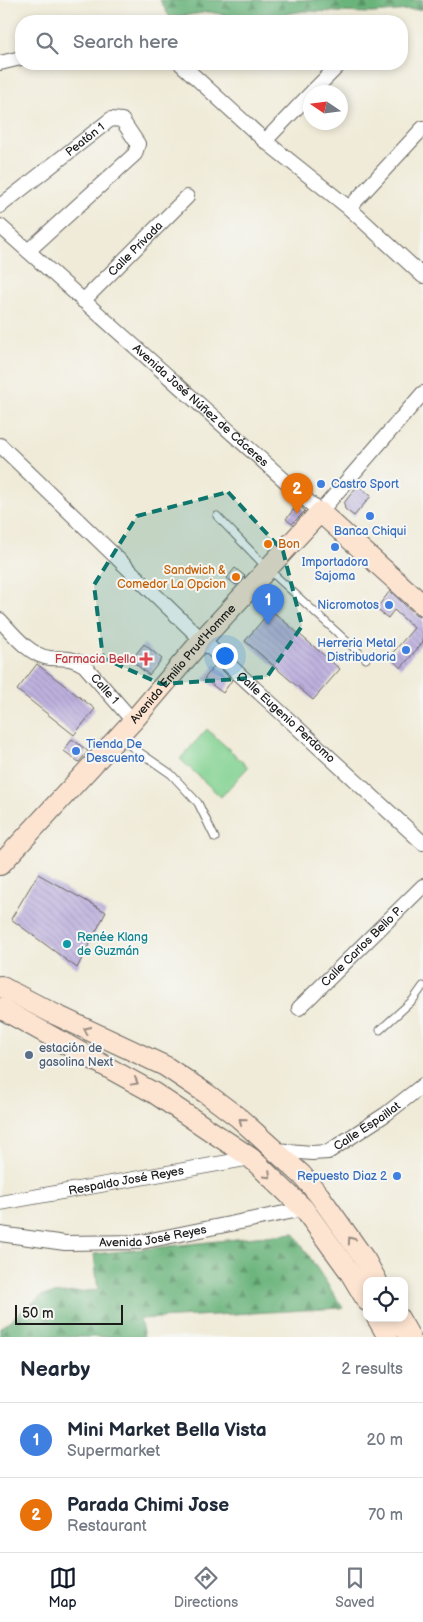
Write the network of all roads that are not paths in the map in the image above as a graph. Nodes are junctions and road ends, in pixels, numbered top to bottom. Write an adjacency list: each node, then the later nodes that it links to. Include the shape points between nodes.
1 (15, 59): 2 (street)
2 (0, 63)
3 (188, 70): 8 (street)
4 (334, 70): 5 (street)
5 (319, 85)
6 (303, 101): 8 (street)
7 (423, 128): 11 (street)
8 (265, 141): 11 (street)
9 (187, 196): 15 (street, Calle Privada)
10 (0, 206): 13 (street, Peatón 1, via 111,119 122,120 138,144 135,154)
11 (349, 208): 14 (street)
12 (0, 226): 13 (street, Avenida José Núñez de Cáceres)
13 (28, 251): 15 (street, Avenida José Núñez de Cáceres)
14 (423, 276)
15 (83, 301): 18 (street, Avenida José Núñez de Cáceres)
16 (423, 393): 18 (street, Avenida Emilio Prud'Homme)
17 (0, 446): 23 (street, Calle Eugenio Perdomo)
18 (320, 512): 20 (main road, Avenida Emilio Prud'Homme); 21 (main road, Avenida José Núñez de Cáceres)
19 (217, 516): 20 (lane)
20 (268, 569): 23 (main road, Avenida Emilio Prud'Homme); 24 (lane)
21 (423, 605)
22 (0, 620): 25 (street, Calle 1, via 33,652 50,658 76,660 84,665)
23 (202, 640): 25 (main road, Avenida Emilio Prud'Homme); 28 (street, Calle Eugenio Perdomo)
24 (366, 659)
25 (132, 721): 26 (main road, Avenida Emilio Prud'Homme)
26 (118, 737): 27 (lane, via 170,774 198,803); 29 (main road, Avenida Emilio Prud'Homme)
27 (215, 838)
28 (423, 843)
29 (0, 865)
30 (423, 886): 35 (street, Calle Carlos Bello P.)
31 (0, 973): 36 (main road)
32 (0, 986): 36 (main road)
33 (423, 986): 37 (lane, via 413,1000)
34 (0, 1008): 40 (main road, one-way to 40, via 154,1093)
35 (299, 1008)
36 (54, 1014): 39 (main road, one-way to 36, via 232,1113 165,1066)
37 (380, 1030)
38 (423, 1085): 39 (street, Calle Espaillat, via 328,1152 312,1154)
39 (275, 1150): 44 (main road, one-way to 39, via 319,1195)
40 (251, 1158): 41 (street, Respaldo José Reyes); 42 (main road, one-way to 42)
41 (0, 1203)
42 (304, 1209): 43 (street, Avenida José Reyes, via 141,1242 66,1243); 45 (main road)
43 (0, 1234)
44 (375, 1277)
45 (363, 1294)
46 (379, 1322): 48 (main road)
47 (401, 1322): 49 (main road)
48 (388, 1337)
49 (410, 1337)

